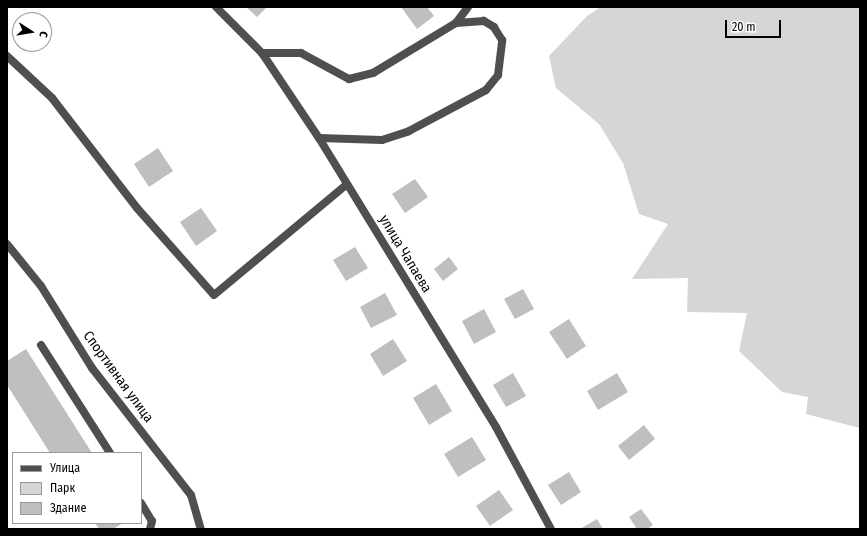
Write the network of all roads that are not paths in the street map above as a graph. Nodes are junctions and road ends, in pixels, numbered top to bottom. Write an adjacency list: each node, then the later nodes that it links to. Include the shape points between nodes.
1 (216, 7): 4 (street, улица Чапаева)
2 (468, 7): 3 (street)
3 (456, 22): 4 (street, via 373,73 349,79 301,53); 6 (street, via 484,21 494,27 502,40 498,75 486,90 409,131 382,140)
4 (262, 53): 6 (street, улица Чапаева)
5 (7, 56): 7 (street, via 52,98 137,208 214,295)
6 (319, 138): 7 (street, улица Чапаева)
7 (347, 184): 14 (street, улица Чапаева, via 496,427)
8 (7, 244): 13 (street, Спортивная улица, via 41,286 92,368 191,495)
9 (41, 345): 10 (street)
10 (109, 452)
11 (142, 505): 12 (street, via 152,521)
12 (150, 529)
13 (201, 529)
14 (551, 529)

